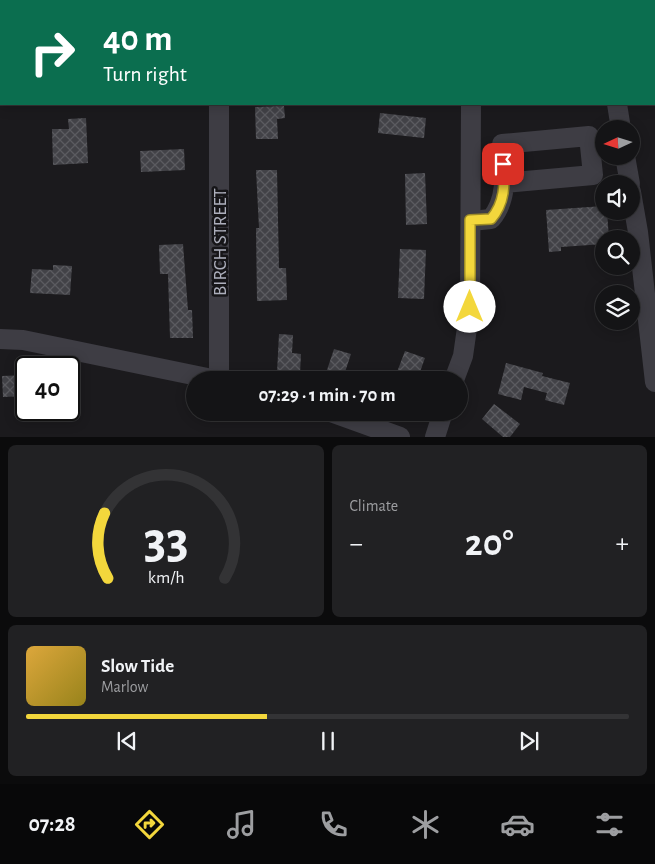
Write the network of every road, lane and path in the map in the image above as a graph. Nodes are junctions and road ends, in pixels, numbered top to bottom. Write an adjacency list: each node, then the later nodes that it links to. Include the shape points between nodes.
1 (219, 105): 9 (street, BIRCH STREET)
2 (471, 105): 6 (street)
3 (617, 105): 4 (street)
4 (620, 120)
5 (504, 183): 5 (street, via 502,144 589,136 593,176); 6 (street, via 498,211 491,219)
6 (470, 220): 10 (street, via 470,307)
7 (636, 220): 12 (street)
8 (0, 339): 11 (street, via 23,340)
9 (218, 371)
10 (457, 371)
11 (186, 373)
12 (655, 382)
13 (357, 421): 15 (street)
14 (440, 421): 16 (street)
15 (400, 436)
16 (435, 436)

